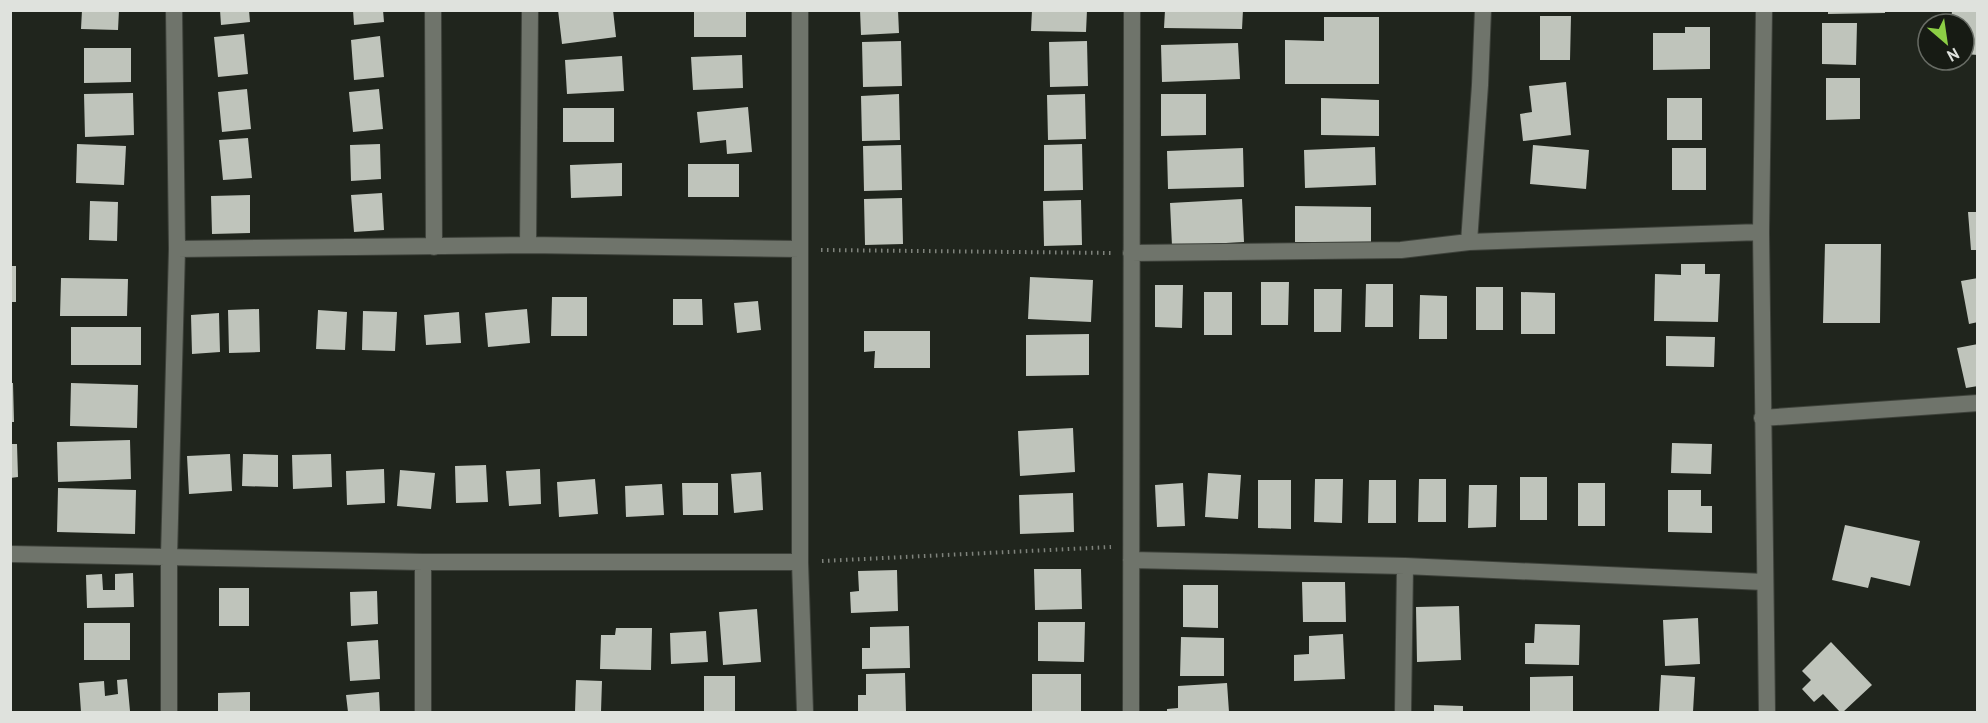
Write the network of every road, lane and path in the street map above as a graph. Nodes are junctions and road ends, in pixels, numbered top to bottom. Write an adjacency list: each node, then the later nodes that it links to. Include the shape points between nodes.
1 (174, 10): 12 (street)
2 (434, 10): 11 (street)
3 (530, 10): 10 (street)
4 (801, 10): 13 (street)
5 (1132, 10): 14 (street)
6 (1482, 10): 9 (street)
7 (1764, 10): 8 (street)
8 (1761, 232): 9 (street); 16 (street)
9 (1469, 242): 14 (street, via 1401,250)
10 (528, 246): 11 (street); 13 (street)
11 (434, 247): 12 (street)
12 (177, 249): 19 (street)
13 (800, 249): 14 (path); 21 (street)
14 (1131, 253): 17 (street)
15 (1977, 404): 16 (street)
16 (1762, 418): 23 (street)
17 (1131, 553): 21 (path); 22 (street); 27 (street)
18 (10, 555): 19 (street)
19 (169, 557): 20 (street); 24 (street)
20 (423, 562): 21 (street); 25 (street)
21 (800, 562): 26 (street)
22 (1405, 566): 23 (street); 28 (street)
23 (1764, 582): 29 (street)
24 (169, 712)
25 (423, 712)
26 (805, 712)
27 (1131, 712)
28 (1403, 712)
29 (1767, 712)

